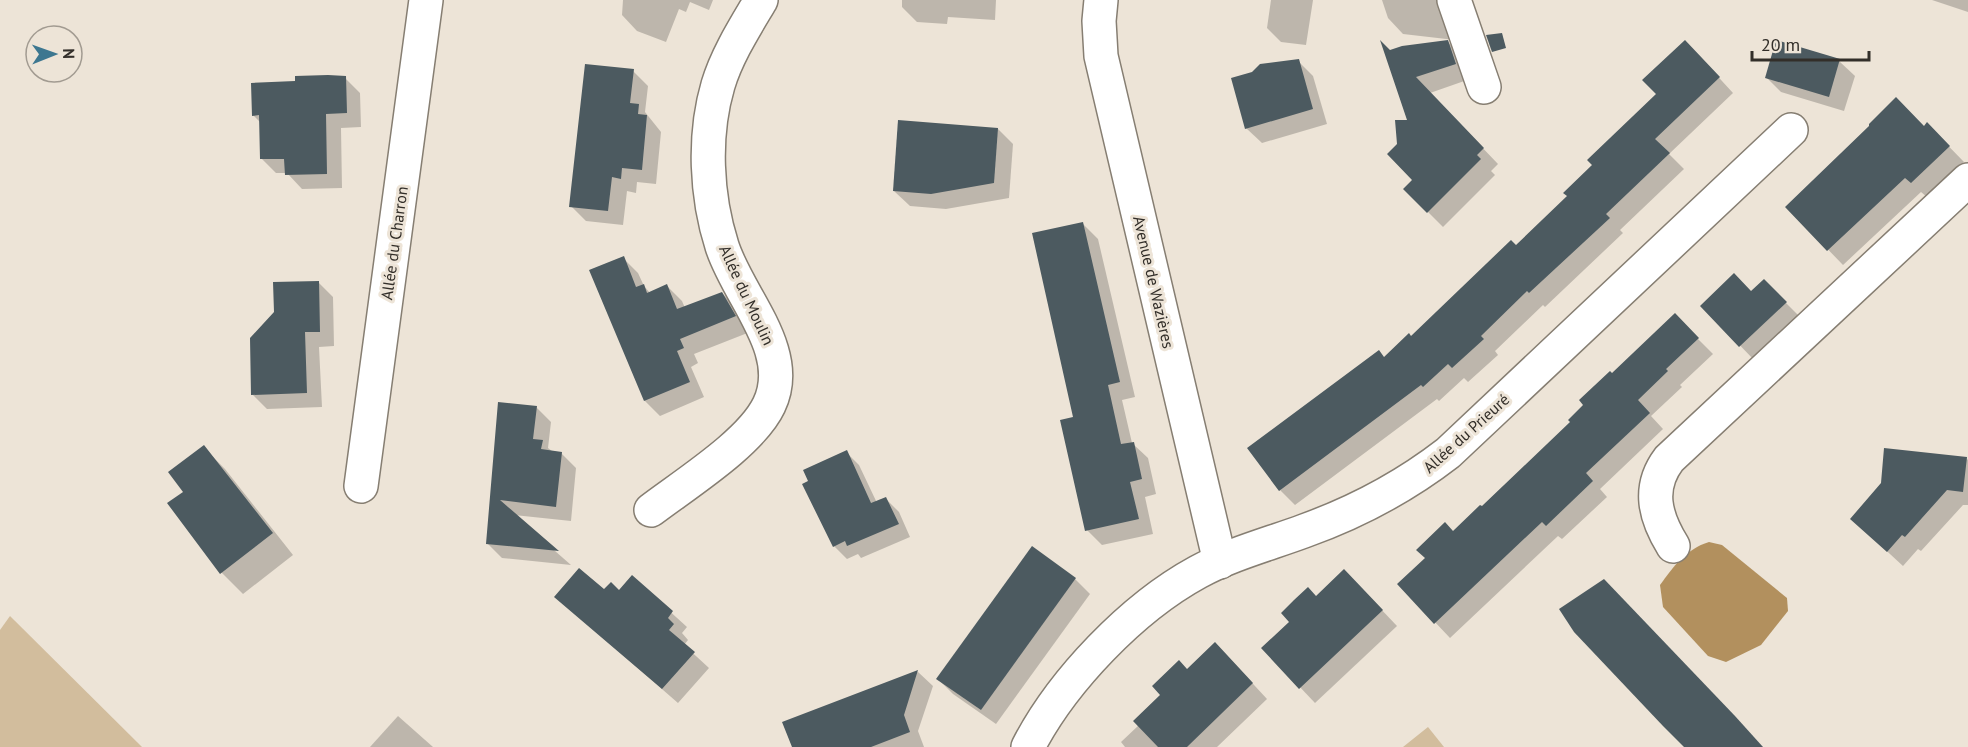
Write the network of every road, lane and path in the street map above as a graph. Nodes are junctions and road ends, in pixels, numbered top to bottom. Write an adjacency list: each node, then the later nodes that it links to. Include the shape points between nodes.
1 (426, 0): 8 (street, Allée du Charron)
2 (761, 0): 9 (street, Allée du Moulin, via 740,34 718,84 709,133 709,164 722,247 774,353 777,381 762,418 740,442)
3 (1101, 0): 11 (street, Avenue de Wazières, via 1101,56)
4 (1454, 0): 5 (street)
5 (1484, 87)
6 (1791, 130): 11 (street, Allée du Prieuré, via 1425,470 1346,515)
7 (1968, 180): 10 (street, via 1669,459 1659,475 1656,499 1657,514)
8 (362, 486)
9 (651, 510)
10 (1673, 546)
11 (1220, 562): 12 (street, Allée du Prieuré, via 1174,587 1105,645 1064,691)
12 (1028, 747)

